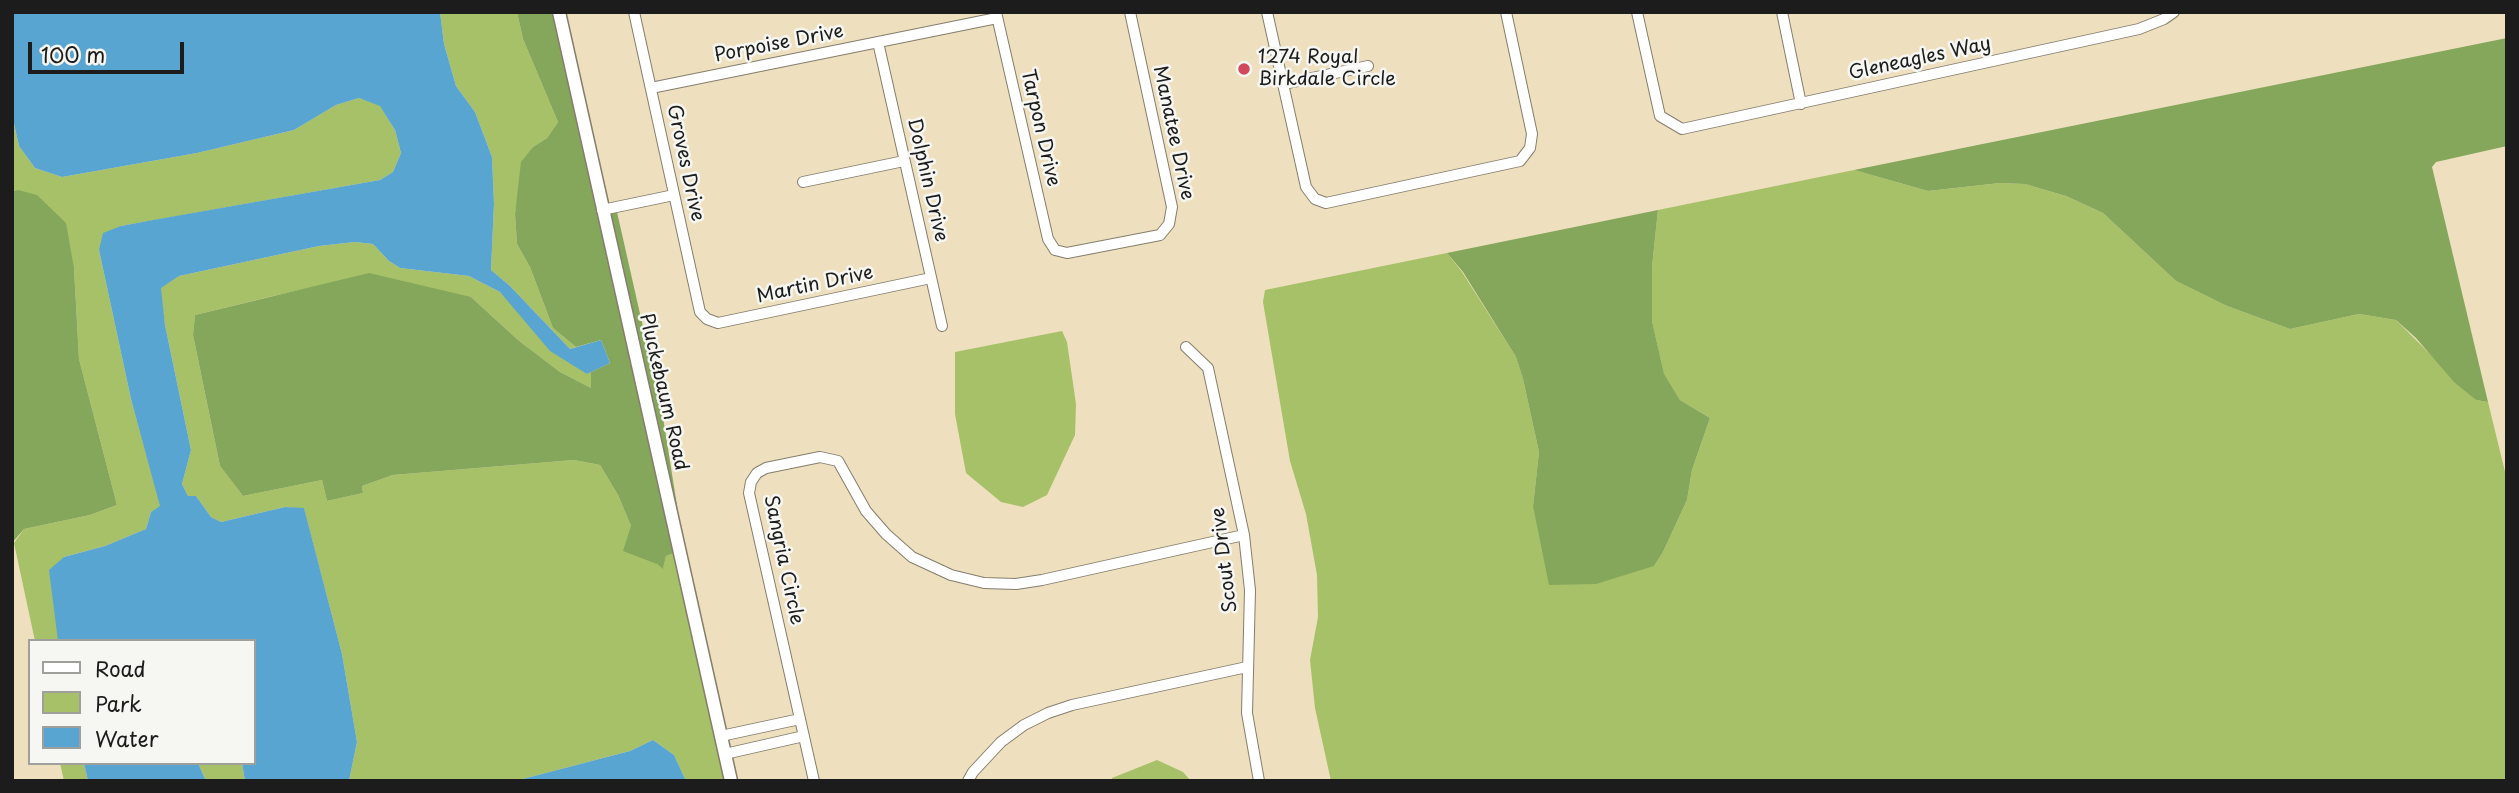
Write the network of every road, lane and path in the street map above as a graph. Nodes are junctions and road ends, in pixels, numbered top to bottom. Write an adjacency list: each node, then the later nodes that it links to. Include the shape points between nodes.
1 (559, 12): 18 (street, Pluckebaum Road)
2 (634, 12): 13 (street, Groves Drive)
3 (1130, 12): 19 (street, Manatee Drive, via 1172,207 1169,224 1160,235 1067,253)
4 (1267, 12): 12 (street)
5 (1506, 12): 12 (street, via 1532,134 1530,148 1520,161 1326,204 1306,187)
6 (1637, 12): 14 (street, Gleneagles Way, via 1660,116 1671,124 1682,130)
7 (1782, 12): 14 (street)
8 (2174, 12): 14 (street, Gleneagles Way, via 2139,29)
9 (996, 15): 10 (street, Porpoise Drive); 19 (street, Tarpon Drive, via 1048,239)
10 (878, 42): 13 (street, Porpoise Drive); 15 (street, Dolphin Drive)
11 (1368, 66): 12 (street)
12 (1284, 84)
13 (651, 88): 17 (street, Groves Drive)
14 (1801, 104)
15 (905, 161): 16 (street); 20 (street, Dolphin Drive)
16 (803, 182)
17 (674, 195): 18 (street); 21 (street, Groves Drive, via 700,312)
18 (602, 210): 27 (street, Pluckebaum Road)
19 (1055, 250)
20 (931, 278): 21 (street, Martin Drive, via 718,323); 22 (street, Dolphin Drive)
21 (707, 319)
22 (942, 326)
23 (1186, 347): 24 (street, Scout Drive, via 1208,368)
24 (1244, 534): 25 (street, Scout Drive, via 1250,590); 26 (street, Sangria Circle, via 1042,580 984,583 951,575 912,557 866,511 838,461 820,457 765,468 751,482 750,494)
25 (1247, 667): 32 (street, via 1048,713 1002,742); 33 (street, Scout Drive, via 1247,713)
26 (800, 719): 27 (street); 28 (street, Sangria Circle)
27 (721, 736): 29 (street, Pluckebaum Road)
28 (804, 736): 29 (street); 31 (street, Sangria Circle)
29 (725, 754): 30 (street, Pluckebaum Road)
30 (731, 781)
31 (814, 781)
32 (968, 781)
33 (1259, 781)

